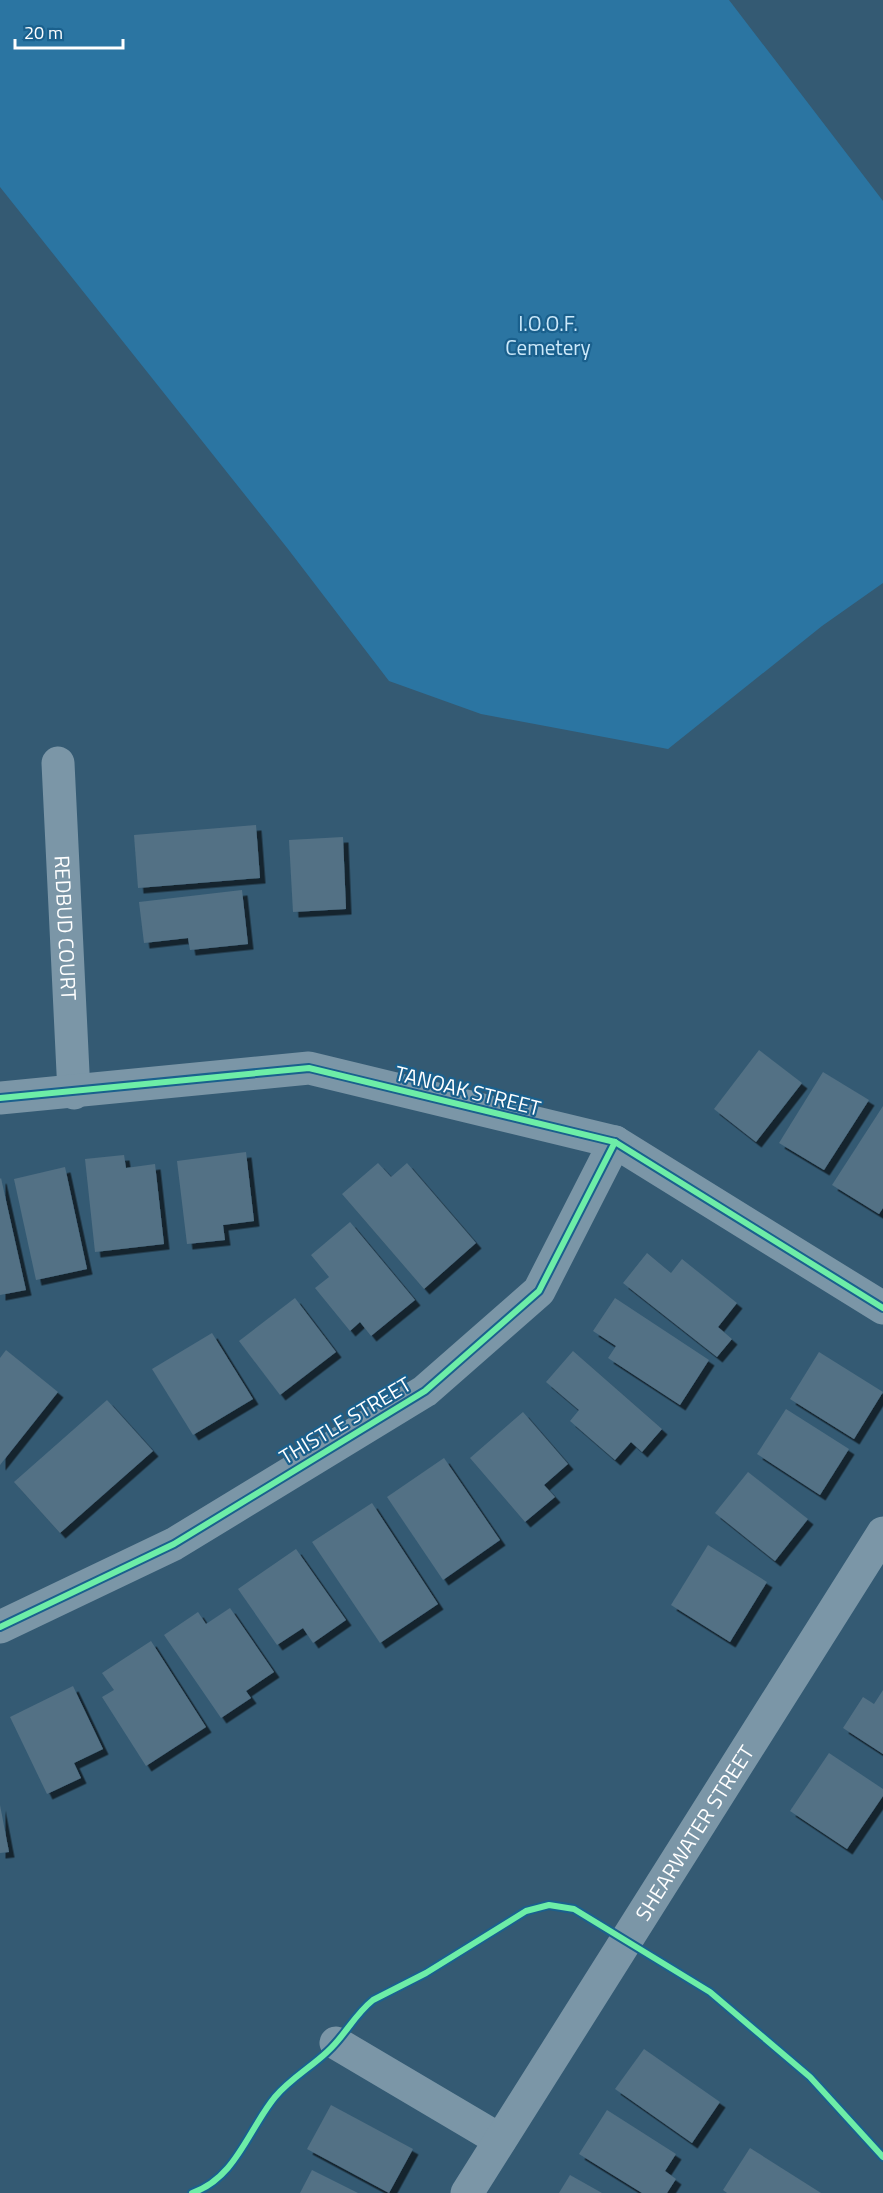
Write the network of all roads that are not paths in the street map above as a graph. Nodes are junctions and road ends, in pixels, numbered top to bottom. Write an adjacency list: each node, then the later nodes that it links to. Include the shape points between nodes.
1 (58, 763): 2 (street, REDBUD COURT)
2 (74, 1093): 3 (street, TANOAK STREET); 4 (street, TANOAK STREET, via 309,1068)
3 (0, 1098)
4 (615, 1142): 5 (street, TANOAK STREET); 7 (street, THISTLE STREET, via 539,1291 425,1391 174,1544)
5 (883, 1308)
6 (883, 1533): 9 (street, SHEARWATER STREET)
7 (0, 1627)
8 (336, 2043): 9 (street)
9 (500, 2140): 10 (street, SHEARWATER STREET)
10 (467, 2193)

